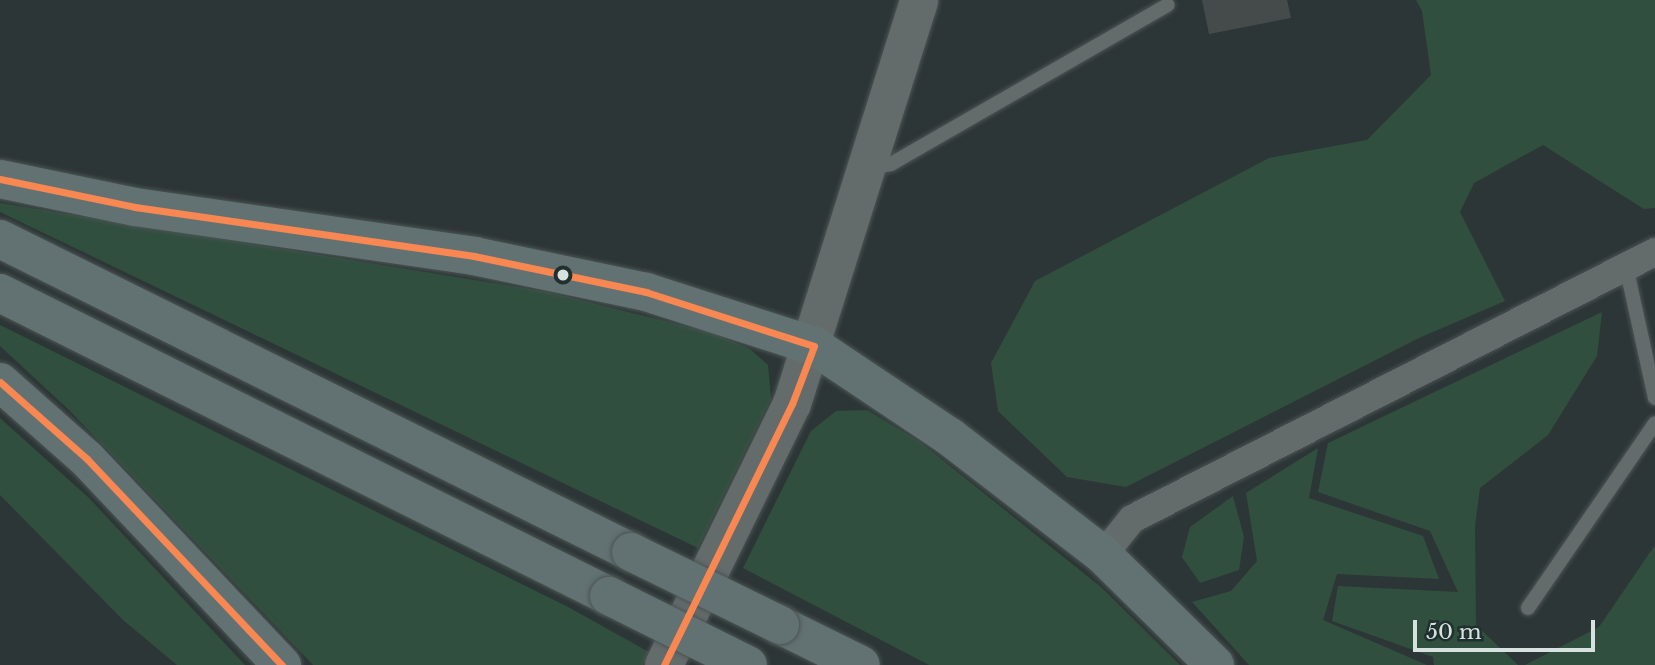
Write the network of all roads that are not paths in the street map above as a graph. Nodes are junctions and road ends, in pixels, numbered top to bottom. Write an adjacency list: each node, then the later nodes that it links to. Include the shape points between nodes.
1 (919, 0): 3 (street)
2 (1167, 5): 3 (lane, via 891,164)
3 (867, 168): 9 (street)
4 (0, 179): 9 (highway, via 135,207 487,259 646,292)
5 (0, 239): 18 (highway, bridge)
6 (1655, 252): 7 (street)
7 (1626, 266): 11 (lane); 13 (street, via 1132,519)
8 (0, 293): 17 (highway, bridge)
9 (814, 346): 13 (highway, via 950,437); 16 (street, via 792,404)
10 (0, 382): 15 (highway, via 87,459)
11 (1655, 398)
12 (1655, 423): 14 (lane)
13 (1103, 555): 19 (highway)
14 (1528, 608)
15 (282, 665)
16 (664, 665)
17 (748, 665)
18 (861, 665)
19 (1215, 665)

